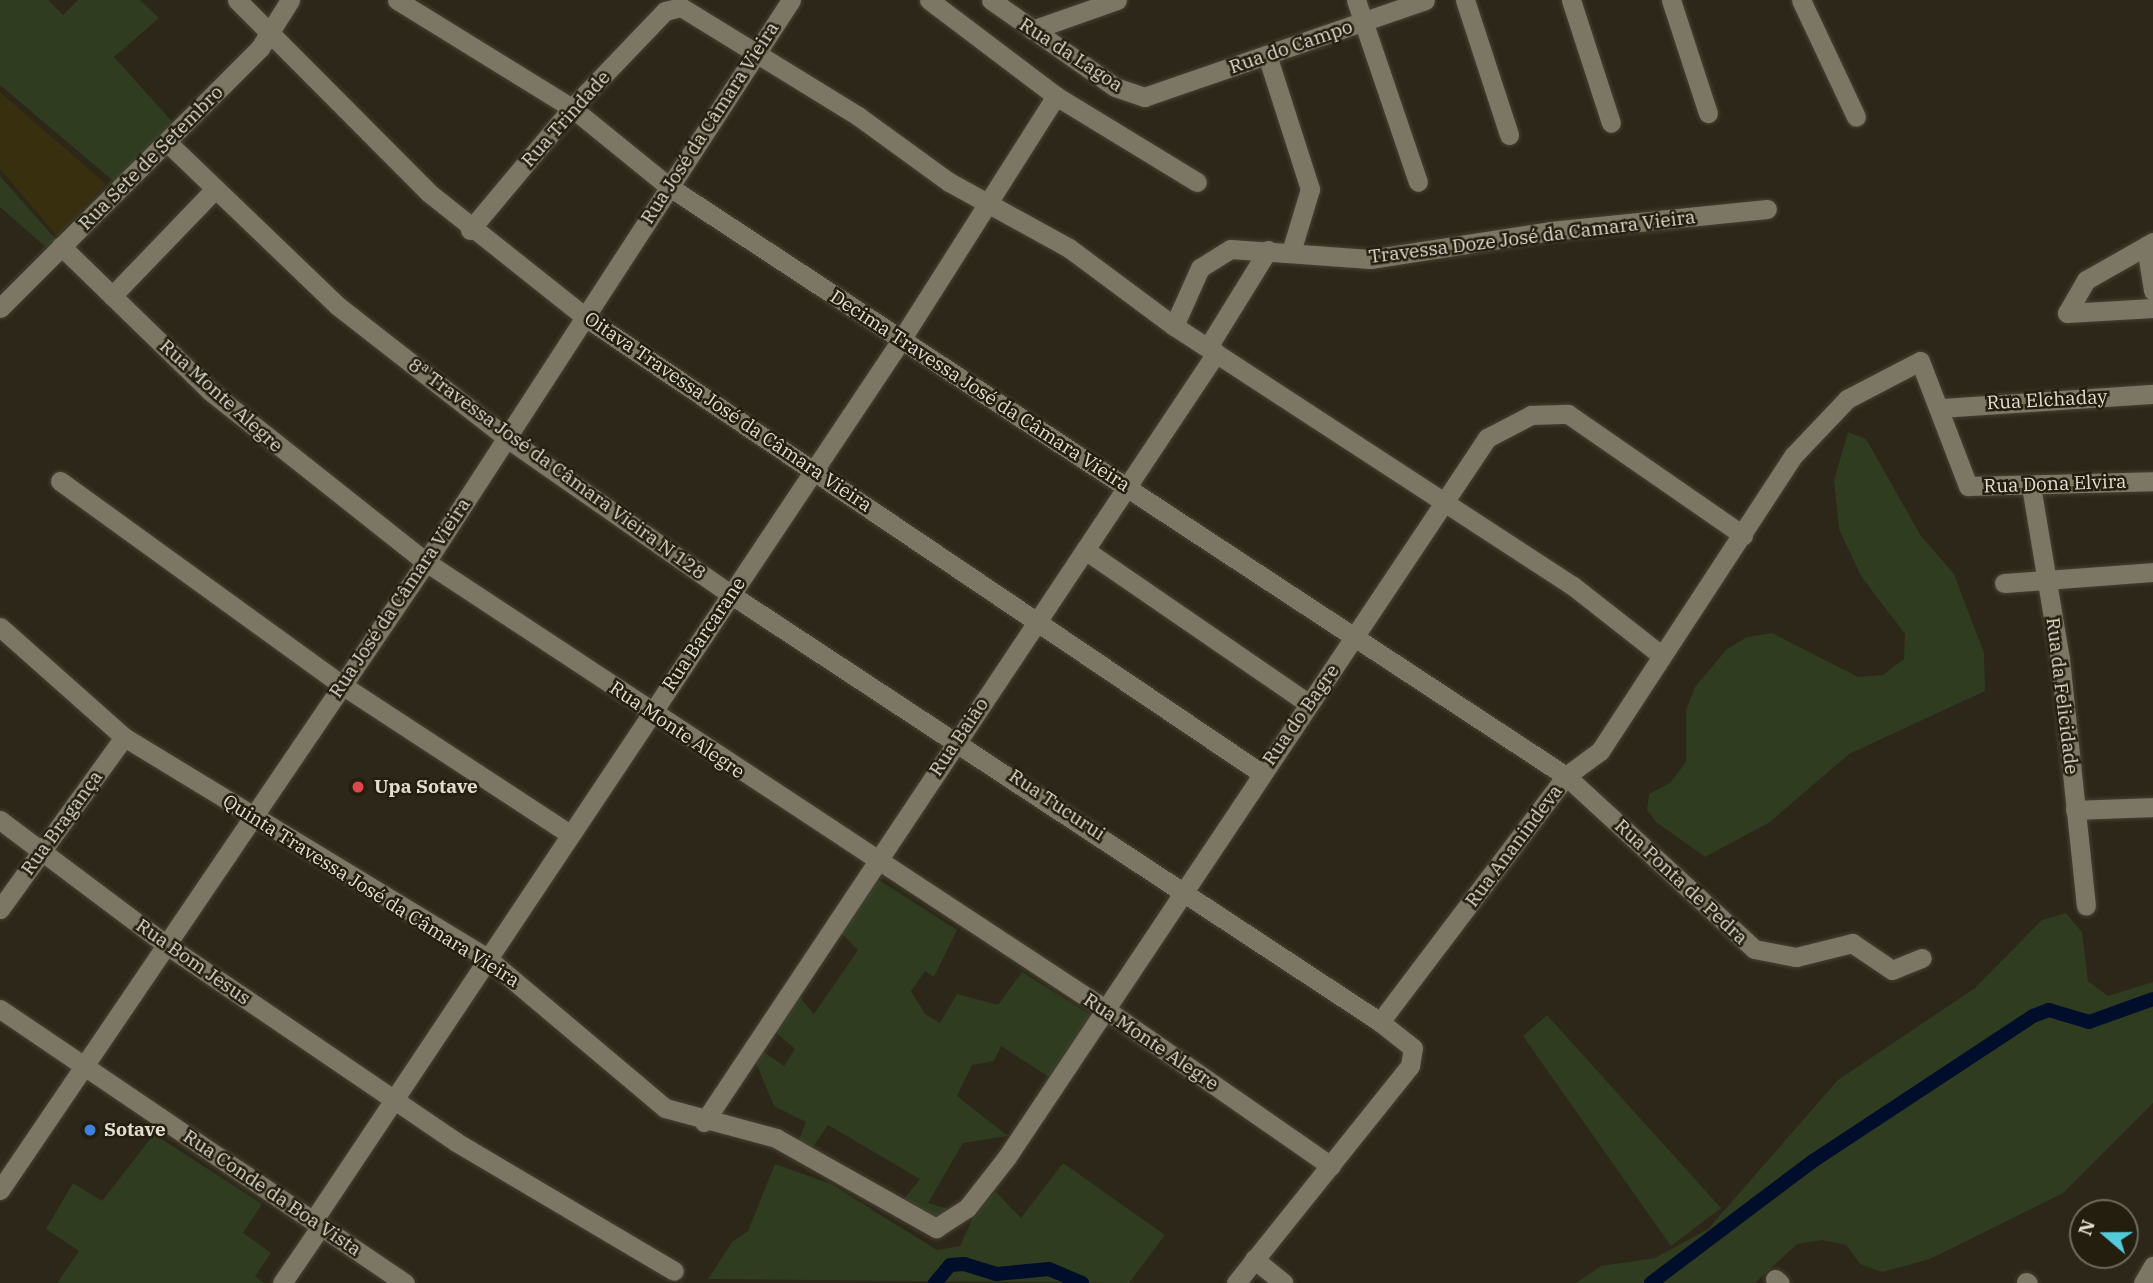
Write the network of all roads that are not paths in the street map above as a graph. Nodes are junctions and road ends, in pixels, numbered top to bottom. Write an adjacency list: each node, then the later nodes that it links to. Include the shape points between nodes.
1 (237, 0): 16 (street, Oitava Travessa José da Câmara Vieira)
2 (290, 0): 16 (street, Rua Sete de Setembro)
3 (397, 0): 21 (street, Decima Travessa José da Câmara Vieira)
4 (791, 0): 17 (street, Rua José da Câmara Vieira)
5 (929, 0): 20 (street)
6 (991, 0): 15 (street, Rua da Lagoa)
7 (1117, 0): 15 (street)
8 (1356, 0): 14 (street)
9 (1425, 0): 14 (street, Rua do Campo)
10 (1465, 0): 25 (street)
11 (1571, 0): 24 (street)
12 (1671, 0): 22 (street)
13 (1801, 0): 23 (street)
14 (1364, 22): 18 (street, Rua do Campo); 28 (street)
15 (1032, 30): 19 (street, Rua da Lagoa, via 1115,86 1144,97)
16 (271, 34): 26 (street, Rua Sete de Setembro); 33 (street, Oitava Travessa José da Câmara Vieira)
17 (757, 52): 21 (street, Rua Trindade, via 681,7 665,11); 29 (street, Rua José da Câmara Vieira); 31 (street, via 949,182)
18 (1267, 55): 19 (street, Rua do Campo); 37 (street, via 1310,189)
19 (1156, 94)
20 (1056, 96): 27 (street); 31 (street, Rua Barcarane)
21 (572, 108): 29 (street, Decima Travessa José da Câmara Vieira); 33 (street, Rua Trindade)
22 (1708, 113)
23 (1856, 117)
24 (1611, 123)
25 (1509, 135)
26 (169, 144): 30 (street, 8ª Travessa José da Câmara Vieira N 128); 35 (street, Rua Sete de Setembro)
27 (1198, 182)
28 (1418, 182)
29 (668, 186): 42 (street, Rua José da Câmara Vieira); 44 (street, Decima Travessa José da Câmara Vieira)
30 (215, 189): 39 (street); 49 (street, 8ª Travessa José da Câmara Vieira N 128, via 338,306)
31 (989, 203): 43 (street, via 1069,248); 44 (street, Rua Barcarane)
32 (1767, 209): 37 (street, Travessa Doze José da Camara Vieira, via 1550,231 1392,257 1334,259)
33 (470, 230): 42 (street, Oitava Travessa José da Câmara Vieira)
34 (2149, 244): 38 (street); 41 (street, via 2086,281 2067,313)
35 (61, 246): 39 (street, Rua Monte Alegre); 40 (street, Rua Sete de Setembro)
36 (1268, 250): 37 (street, Travessa Doze José da Camara Vieira); 43 (street, Travessa Doze José da Camara Vieira, via 1213,256 1200,268); 45 (street, Rua Baião)
37 (1291, 252)
38 (2153, 290)
39 (112, 296): 58 (street, Rua Monte Alegre, via 210,391)
40 (0, 307)
41 (2153, 308)
42 (585, 317): 49 (street, Rua José da Câmara Vieira); 50 (street, Oitava Travessa José da Câmara Vieira)
43 (1174, 326): 45 (street)
44 (901, 340): 50 (street, Rua Barcarane); 54 (street, Decima Travessa José da Câmara Vieira)
45 (1212, 350): 54 (street, Rua Baião); 55 (street)
46 (1920, 361): 48 (street, Rua Dona Elvira); 56 (street, Rua Ananindeva, via 1875,380 1828,416)
47 (2153, 394): 48 (street, Rua Elchaday)
48 (1941, 408): 53 (street, Rua Dona Elvira, via 1961,481 1981,488)
49 (508, 439): 58 (street, Rua José da Câmara Vieira); 62 (street, 8ª Travessa José da Câmara Vieira N 128)
50 (815, 468): 62 (street, Rua Barcarane); 63 (street, Oitava Travessa José da Câmara Vieira)
51 (60, 481): 67 (street)
52 (2153, 481): 53 (street, Rua Dona Elvira)
53 (2031, 486): 60 (street, Rua da Felicidade)
54 (1127, 487): 57 (street, Rua Baião); 65 (street, Decima Travessa José da Câmara Vieira)
55 (1442, 500): 56 (street, Rua do Bagre, via 1487,438 1531,415 1568,414); 65 (street, Rua do Bagre); 66 (street, via 1573,586)
56 (1743, 535): 66 (street, Rua Ananindeva)
57 (1084, 550): 63 (street, Rua Baião); 68 (street)
58 (426, 562): 67 (street, Rua José da Câmara Vieira); 69 (street, Rua Monte Alegre)
59 (2153, 572): 60 (street)
60 (2046, 580): 61 (street); 75 (street, Rua da Felicidade)
61 (2004, 583)
62 (730, 594): 69 (street, Rua Barcarane); 71 (street, Rua Tucurui)
63 (1037, 621): 71 (street, Rua Baião); 72 (street, Oitava Travessa José da Câmara Vieira)
64 (0, 627): 70 (street, Quinta Travessa José da Câmara Vieira)
65 (1356, 637): 68 (street, Rua do Bagre); 73 (street, Decima Travessa José da Câmara Vieira)
66 (1661, 655): 73 (street, Rua Ananindeva, via 1600,751)
67 (342, 685): 76 (street, Rua José da Câmara Vieira); 78 (street)
68 (1309, 704): 72 (street, Rua do Bagre)
69 (651, 713): 78 (street, Rua Barcarane); 80 (street, Rua Monte Alegre)
70 (124, 737): 76 (street, Quinta Travessa José da Câmara Vieira); 79 (street, Rua Bragança)
71 (958, 739): 80 (street, Rua Baião); 81 (street, Rua Tucurui)
72 (1261, 773): 81 (street, Rua do Bagre)
73 (1566, 776): 86 (street, Rua Ponta de Pedra, via 1754,949 1782,958 1852,943 1892,970); 89 (street, Rua Ananindeva)
74 (2153, 807): 75 (street)
75 (2076, 810): 82 (street, Rua da Felicidade)
76 (252, 817): 84 (street, Rua José da Câmara Vieira); 85 (street, Quinta Travessa José da Câmara Vieira)
77 (0, 820): 79 (street, Rua Bom Jesus)
78 (570, 834): 85 (street, Rua Barcarane)
79 (38, 853): 83 (street, Rua Bragança); 84 (street, Rua Bom Jesus)
80 (873, 862): 88 (street, Rua Monte Alegre); 92 (street, Rua Baião)
81 (1184, 890): 88 (street, Rua do Bagre); 89 (street, Rua Tucurui)
82 (2086, 906)
83 (0, 909)
84 (165, 944): 90 (street, Rua José da Câmara Vieira); 91 (street, Rua Bom Jesus)
85 (487, 958): 91 (street, Rua Barcarane); 92 (street, Quinta Travessa José da Câmara Vieira, via 665,1108)
86 (1922, 958)
87 (0, 1009): 90 (street, Rua Conde da Boa Vista)
88 (1105, 1009): 93 (street, Rua Monte Alegre); 96 (street, Rua do Bagre, via 983,1189 952,1223)
89 (1380, 1022): 93 (street, via 1408,1041 1414,1056)
90 (81, 1065): 94 (street, Rua José da Câmara Vieira); 95 (street, Rua Conde da Boa Vista)
91 (391, 1098): 95 (street, Rua Barcarane); 99 (street, Rua Bom Jesus, via 556,1205)
92 (704, 1122): 96 (street, Quinta Travessa José da Câmara Vieira, via 776,1138)
93 (1331, 1166): 97 (street)
94 (0, 1190)
95 (317, 1223): 100 (street, Rua Barcarane); 101 (street, Rua Conde da Boa Vista)
96 (936, 1228)
97 (1254, 1259): 102 (street); 103 (street)
98 (2153, 1266): 104 (street)
99 (674, 1271)
100 (282, 1283)
101 (405, 1283)
102 (1237, 1283)
103 (1284, 1283)
104 (2143, 1283)

